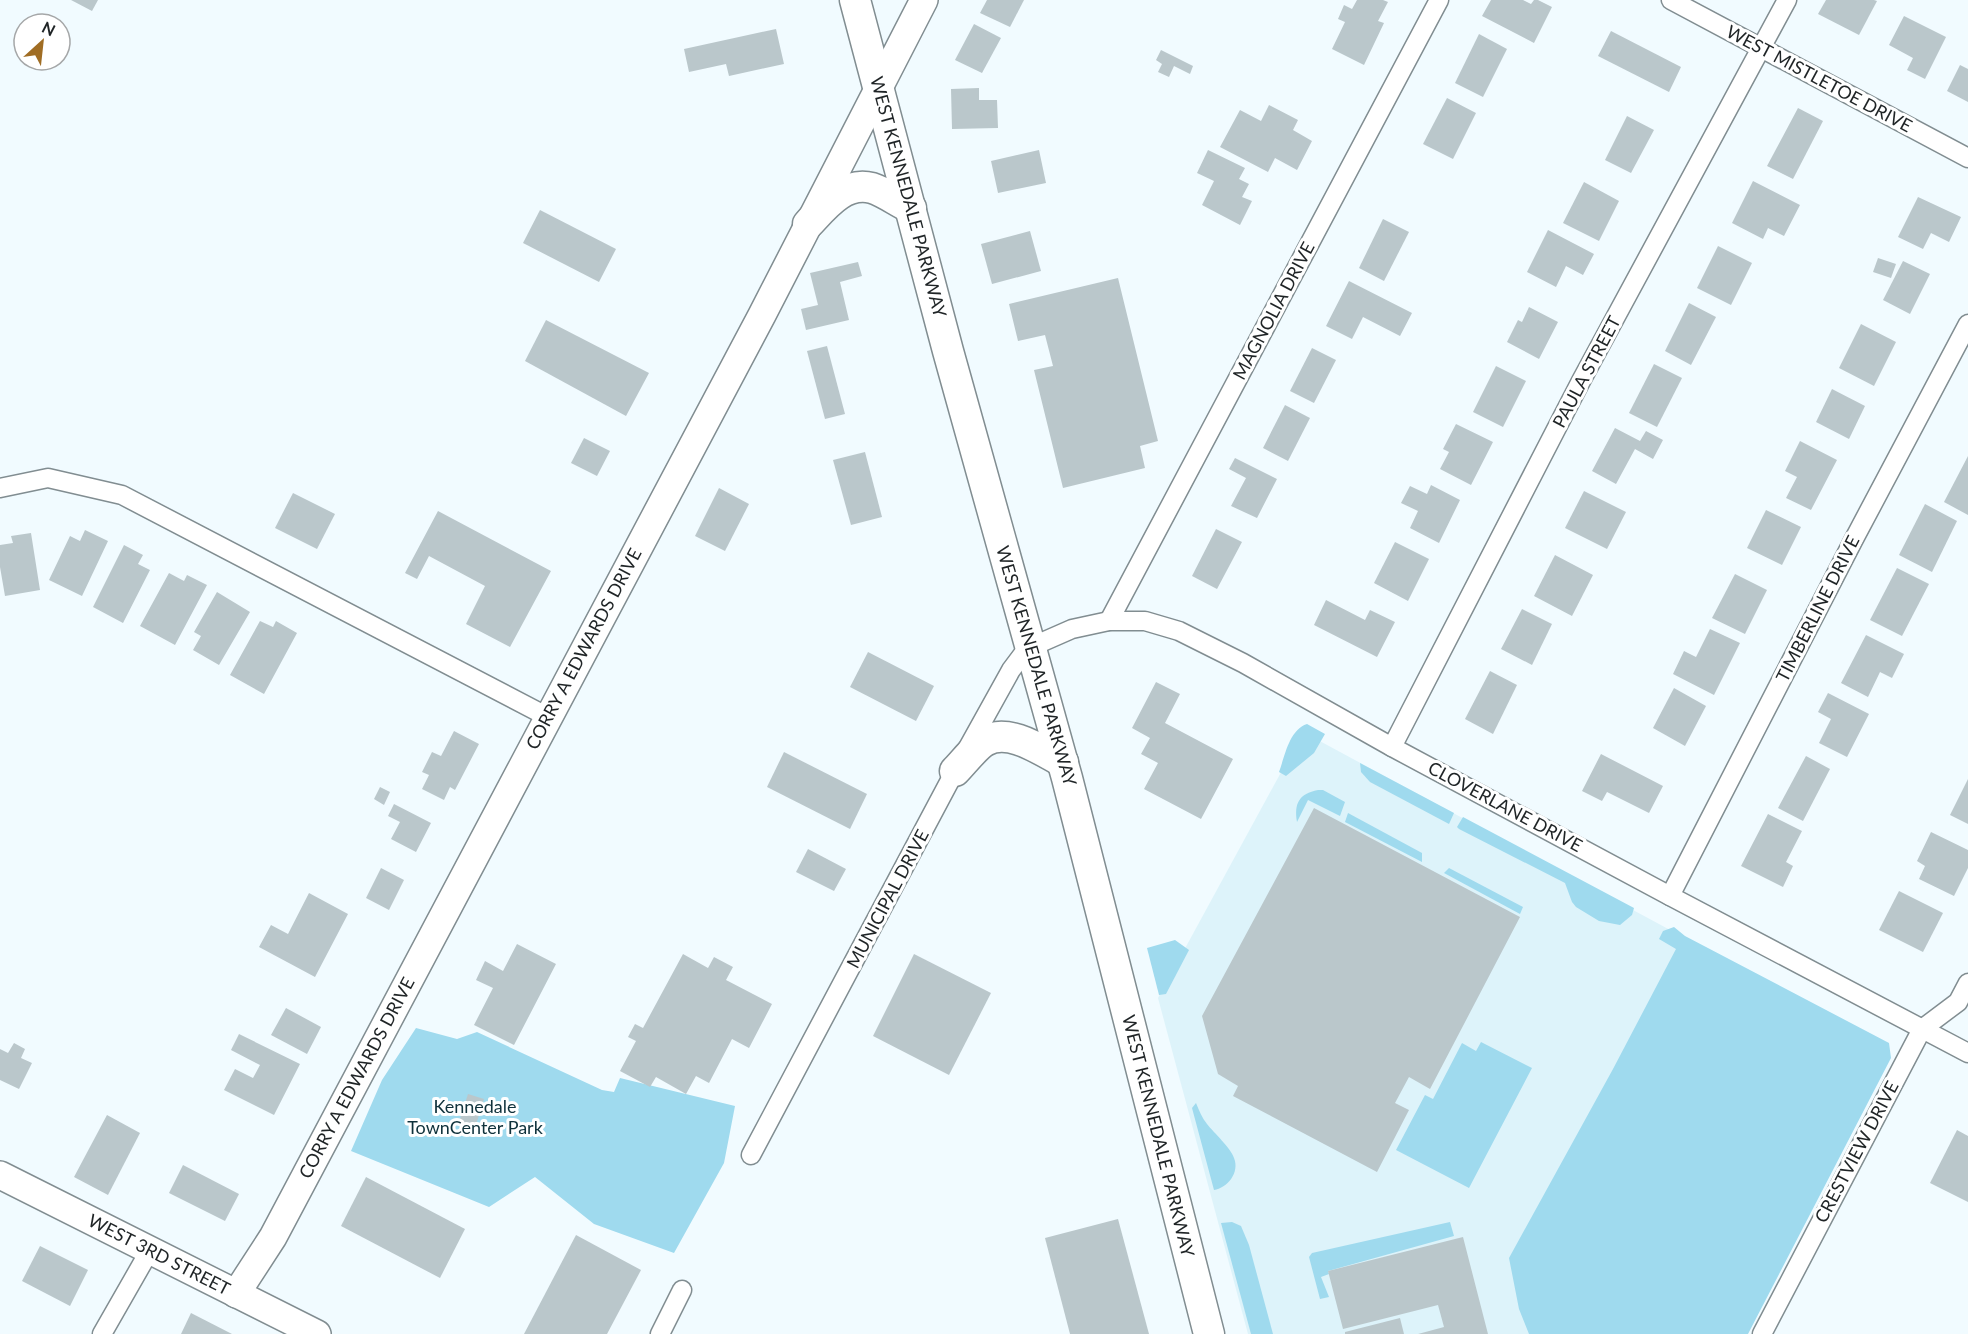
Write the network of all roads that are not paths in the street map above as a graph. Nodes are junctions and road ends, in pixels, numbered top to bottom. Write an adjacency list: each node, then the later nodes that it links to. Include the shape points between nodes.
1 (855, 0): 7 (main road, WEST KENNEDALE PARKWAY)
2 (924, 0): 7 (street, CORRY A EDWARDS DRIVE)
3 (1439, 0): 13 (street, MAGNOLIA DRIVE)
4 (1671, 0): 6 (street, WEST MISTLETOE DRIVE)
5 (1787, 0): 6 (street, PAULA STREET)
6 (1762, 48): 8 (street, WEST MISTLETOE DRIVE); 16 (street, PAULA STREET, via 1581,381)
7 (878, 86): 9 (main road, WEST KENNEDALE PARKWAY); 10 (street, CORRY A EDWARDS DRIVE)
8 (1968, 158)
9 (910, 208): 10 (main road, via 871,188 850,187 830,200); 14 (main road, WEST KENNEDALE PARKWAY)
10 (808, 224): 15 (street, CORRY A EDWARDS DRIVE)
11 (1968, 324): 19 (street, TIMBERLINE DRIVE)
12 (0, 488): 15 (street, via 48,478 122,495)
13 (1109, 621): 14 (street, CLOVERLANE DRIVE, via 1072,629); 16 (street, CLOVERLANE DRIVE, via 1145,621 1179,631)
14 (1031, 647): 17 (main road, WEST KENNEDALE PARKWAY); 18 (street, MUNICIPAL DRIVE, via 1011,670)
15 (548, 717): 27 (street, CORRY A EDWARDS DRIVE, via 273,1236)
16 (1392, 747): 19 (street, CLOVERLANE DRIVE)
17 (1063, 762): 18 (main road, via 1023,741 1005,737 985,741); 31 (main road, WEST KENNEDALE PARKWAY)
18 (955, 771): 23 (street, MUNICIPAL DRIVE)
19 (1670, 896): 21 (street, CLOVERLANE DRIVE)
20 (1968, 983): 21 (street, CRESTVIEW DRIVE, via 1958,1002)
21 (1922, 1029): 22 (street, CLOVERLANE DRIVE); 32 (street, CRESTVIEW DRIVE)
22 (1968, 1053)
23 (751, 1155)
24 (0, 1175): 25 (street, WEST 3RD STREET)
25 (150, 1250): 27 (street, WEST 3RD STREET); 28 (street)
26 (682, 1290): 30 (street)
27 (237, 1294): 29 (street, WEST 3RD STREET)
28 (102, 1334)
29 (317, 1334)
30 (660, 1334)
31 (1209, 1334)
32 (1762, 1334)

